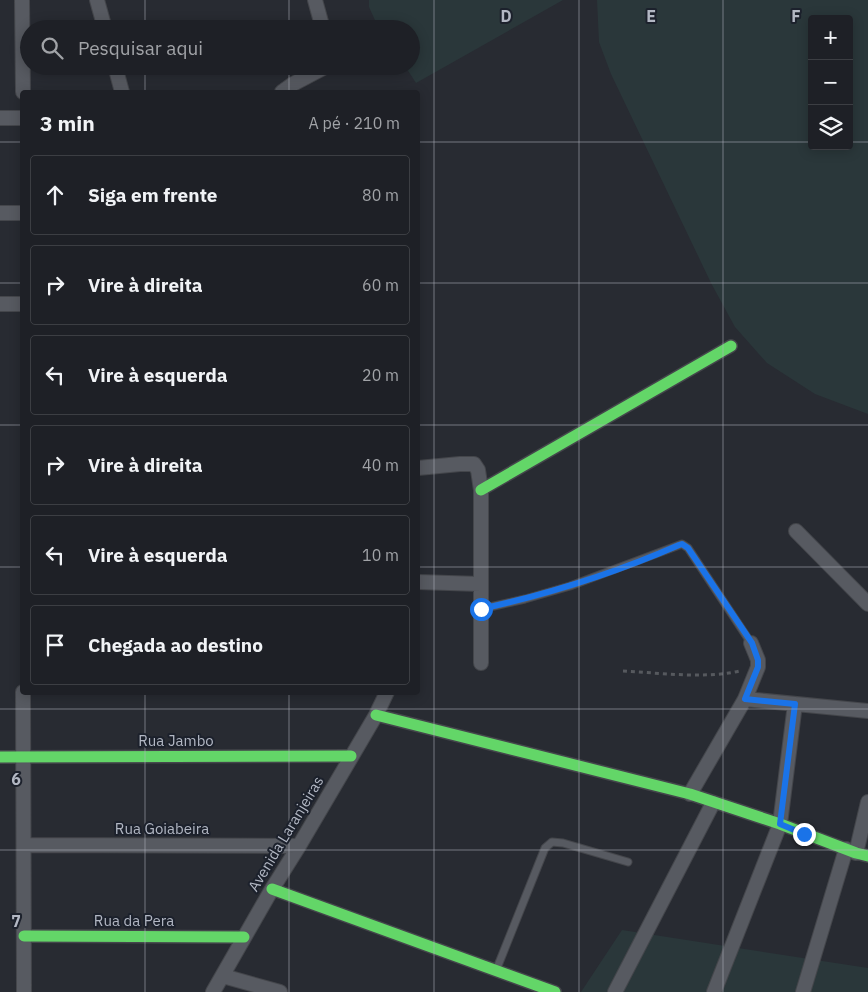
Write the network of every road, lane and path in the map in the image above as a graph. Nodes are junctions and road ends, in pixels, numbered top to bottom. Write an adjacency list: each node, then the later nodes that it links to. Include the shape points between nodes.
1 (22, 0): 4 (street)
2 (97, 0): 5 (street)
3 (316, 0): 6 (street)
4 (22, 20)
5 (103, 20)
6 (322, 20)
7 (23, 75): 10 (street)
8 (117, 75): 11 (street)
9 (310, 75): 12 (street)
10 (23, 90)
11 (121, 90)
12 (285, 90)
13 (0, 118): 14 (street)
14 (20, 118)
15 (0, 213): 16 (street)
16 (20, 213)
17 (0, 304): 18 (street)
18 (20, 304)
19 (731, 346): 21 (street)
20 (420, 468): 21 (street, via 474,464)
21 (481, 490): 24 (street)
22 (796, 531): 25 (street)
23 (420, 582): 24 (street)
24 (480, 584): 26 (street)
25 (868, 604)
26 (481, 609): 27 (lane, via 570,586 682,544 688,548); 28 (street)
27 (752, 643): 29 (street)
28 (481, 663)
29 (758, 667): 30 (path, via 724,674); 33 (street)
30 (624, 671)
31 (23, 695): 38 (street)
32 (386, 695): 36 (street, Avenida Laranjeiras)
33 (745, 699): 34 (street); 40 (street)
34 (795, 704): 35 (street); 43 (street)
35 (868, 712)
36 (376, 716): 39 (street, Avenida Laranjeiras); 40 (street)
37 (0, 756): 38 (street, Rua Jambo)
38 (22, 756): 39 (street, Rua Jambo); 44 (street)
39 (351, 756): 45 (street, Avenida Laranjeiras)
40 (690, 794): 42 (street)
41 (868, 802): 46 (street)
42 (714, 803): 43 (street); 57 (street)
43 (780, 824): 46 (street); 58 (street)
44 (24, 845): 45 (street, Rua Goiabeira); 49 (street)
45 (299, 846): 48 (street, Avenida Laranjeiras)
46 (857, 852): 59 (street)
47 (628, 862): 51 (lane, via 552,842 545,848)
48 (272, 889): 50 (street, Avenida Laranjeiras); 51 (street)
49 (24, 936): 50 (street, Rua da Pera); 53 (street)
50 (244, 937): 52 (street, Avenida Laranjeiras)
51 (496, 970): 56 (street)
52 (223, 976): 54 (street, Avenida Laranjeiras); 55 (street)
53 (24, 992)
54 (213, 992)
55 (280, 992)
56 (555, 992)
57 (615, 992)
58 (714, 992)
59 (803, 992)

